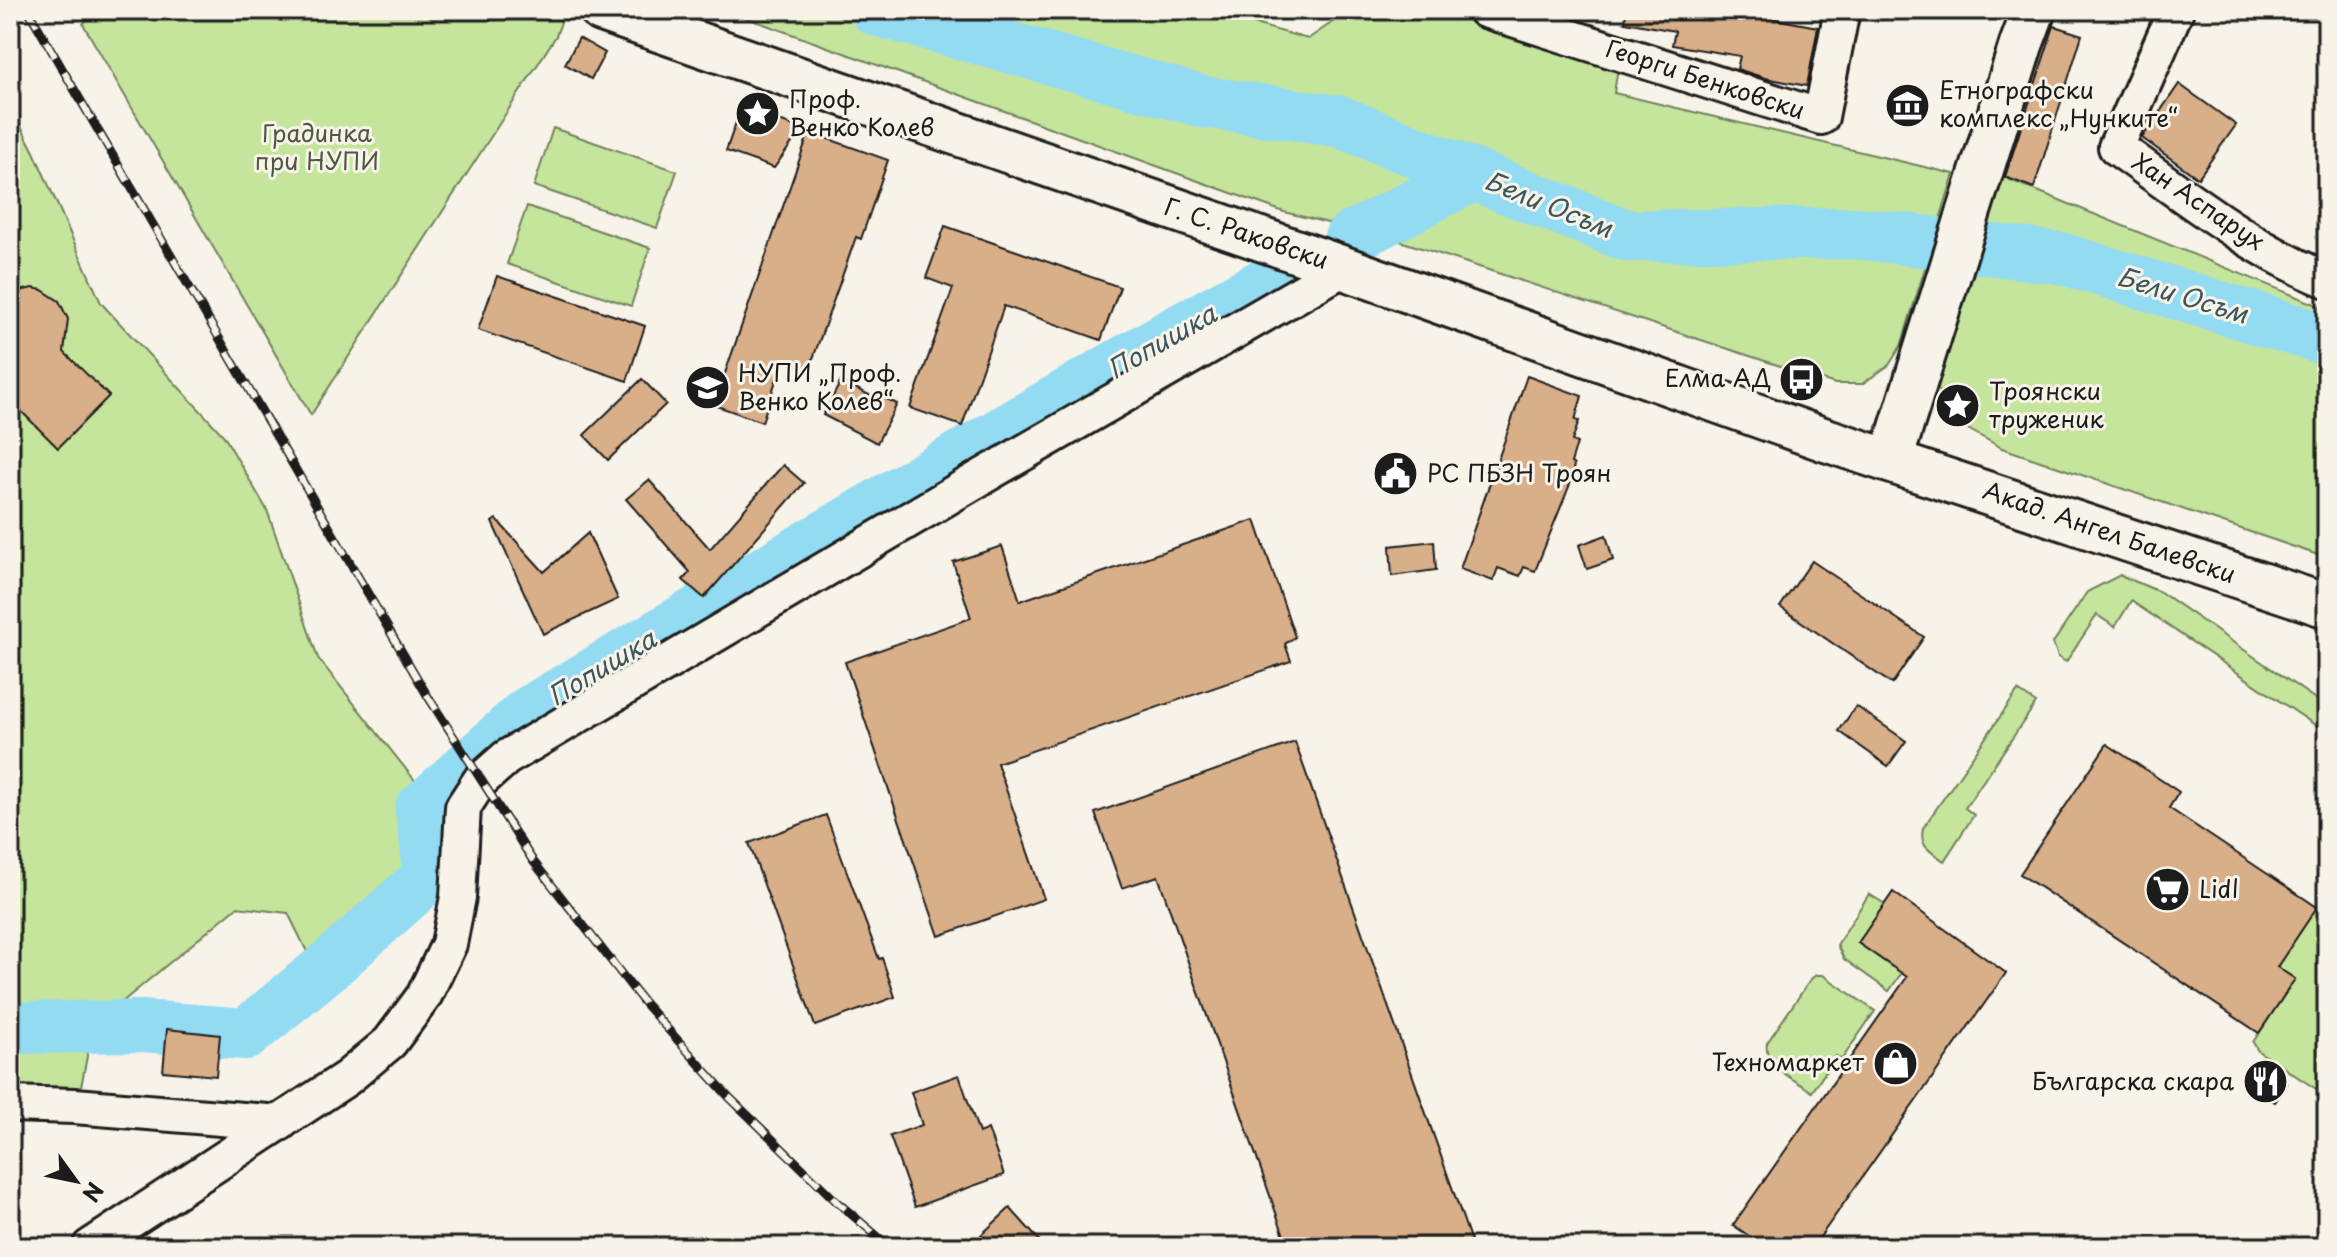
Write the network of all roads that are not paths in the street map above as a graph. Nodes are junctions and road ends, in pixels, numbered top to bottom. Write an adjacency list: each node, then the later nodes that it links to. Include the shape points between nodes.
1 (601, 10): 6 (street, Г. С. Раковски)
2 (1485, 10): 3 (street, Георги Бенковски, via 1821,117)
3 (1842, 10)
4 (2034, 10): 8 (street)
5 (2176, 10): 7 (street, Хан Аспарух, via 2116,147 2204,210)
6 (1344, 268): 8 (street, Г. С. Раковски); 11 (street, via 506,758 480,781 463,807 458,897 449,944 424,996 369,1061)
7 (2327, 280)
8 (1891, 460): 9 (street, Акад. Ангел Балевски)
9 (2327, 606)
10 (10, 1104): 11 (street)
11 (280, 1123): 12 (street)
12 (90, 1247)

